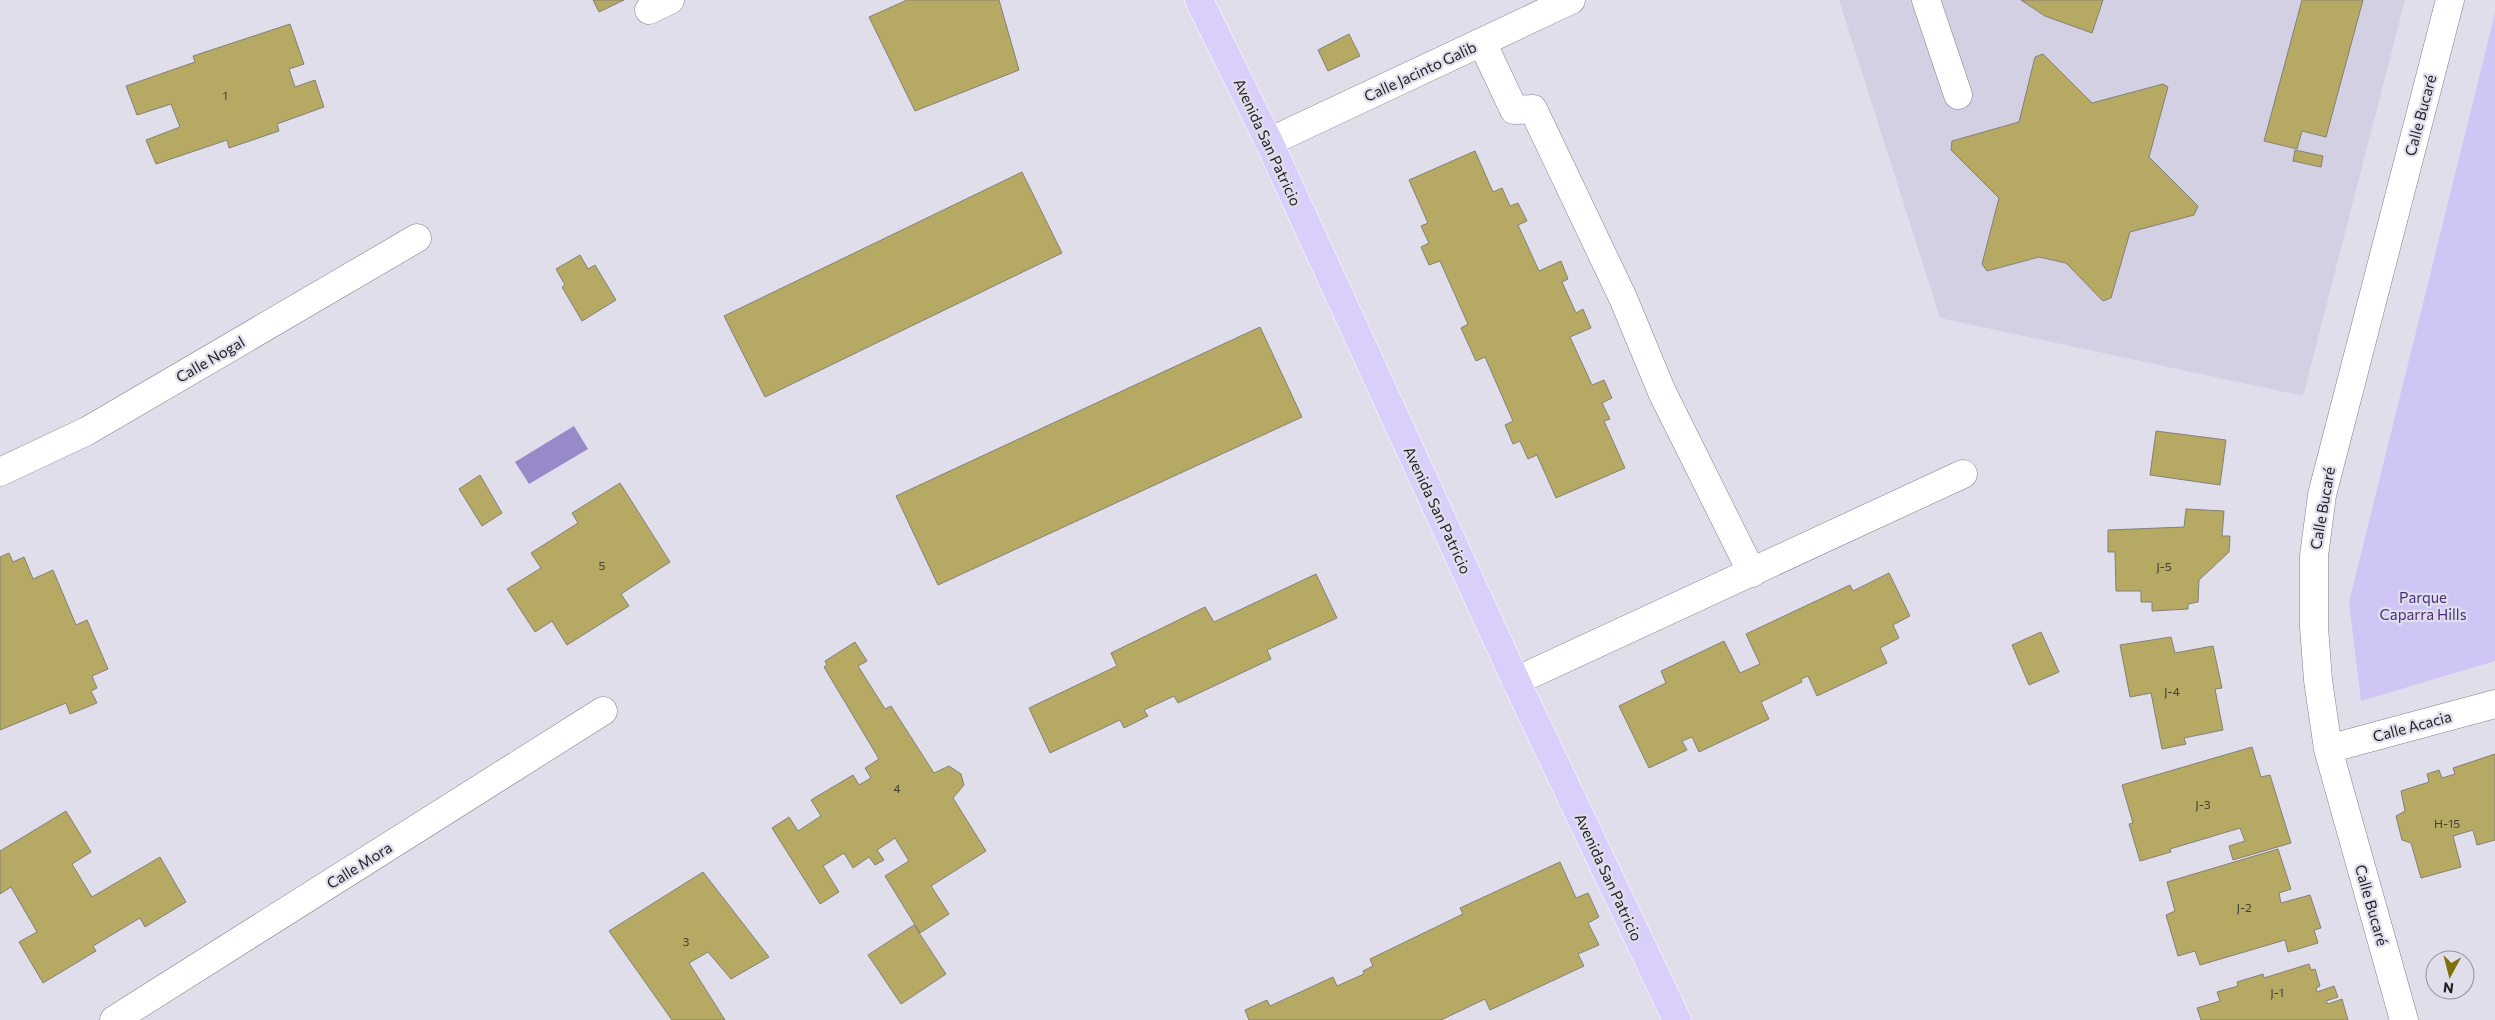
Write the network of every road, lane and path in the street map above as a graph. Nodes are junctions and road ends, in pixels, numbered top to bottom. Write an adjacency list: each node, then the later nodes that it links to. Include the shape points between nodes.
1 (1200, 0): 7 (main road, Avenida San Patricio)
2 (1568, 0): 5 (street, Calle Jacinto Galib)
3 (1926, 0): 6 (street)
4 (2450, 0): 15 (street, Calle Bucaré, via 2322,494 2314,556 2314,627)
5 (1482, 42): 7 (street, Calle Jacinto Galib); 11 (street, via 1514,110 1533,109 1623,298 1662,392)
6 (1958, 95)
7 (1269, 142): 12 (main road, Avenida San Patricio)
8 (417, 238): 9 (street, Calle Nogal, via 87,431)
9 (0, 472)
10 (1964, 474): 11 (street)
11 (1752, 573): 12 (street)
12 (1516, 681): 17 (main road, Avenida San Patricio)
13 (2495, 704): 15 (street, Calle Acacia)
14 (603, 710): 16 (street, Calle Mora)
15 (2328, 749): 18 (street, Calle Bucaré)
16 (114, 1020)
17 (1677, 1020)
18 (2404, 1020)

